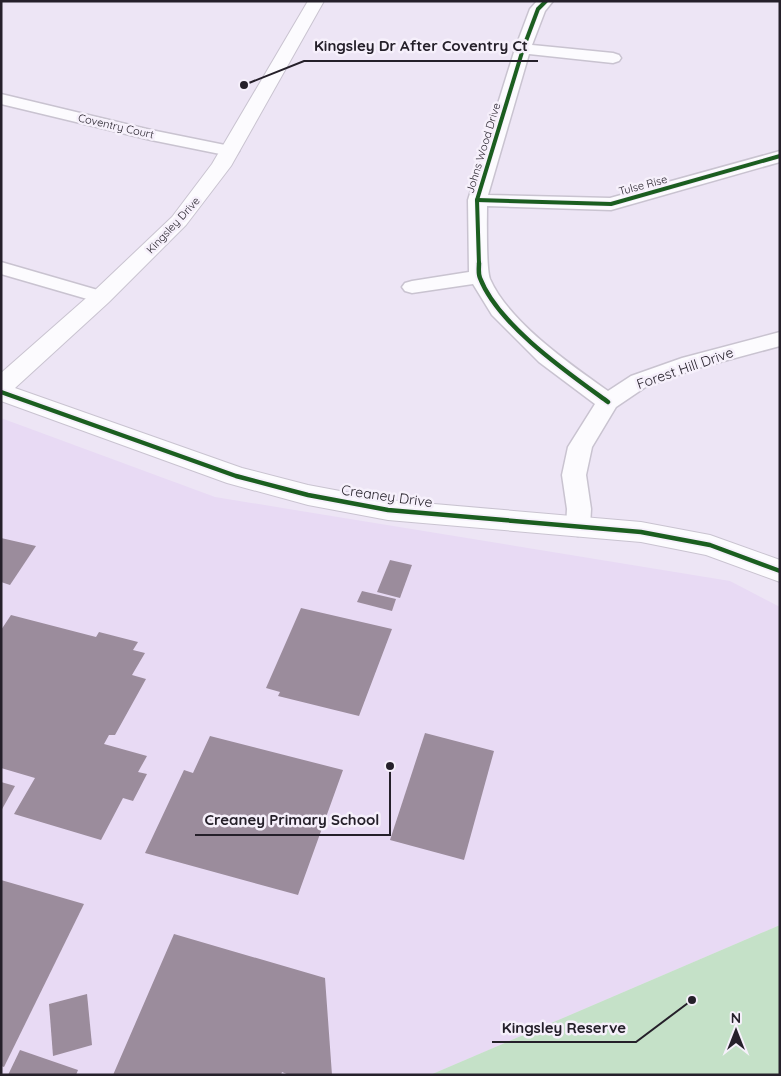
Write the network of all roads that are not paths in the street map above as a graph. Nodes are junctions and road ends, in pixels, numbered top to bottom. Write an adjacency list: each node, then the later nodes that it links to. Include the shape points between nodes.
1 (301, 1): 7 (main road, Kingsley Drive)
2 (316, 1): 7 (main road, Kingsley Drive)
3 (546, 1): 4 (street, Johns Wood Drive, via 538,9)
4 (523, 49): 5 (street); 9 (street, Johns Wood Drive)
5 (613, 58)
6 (1, 99): 7 (street, Coventry Court)
7 (223, 149): 13 (main road, Kingsley Drive, via 202,193 180,220)
8 (780, 156): 9 (street, Tulse Rise, via 611,204)
9 (477, 200): 11 (street, Johns Wood Drive)
10 (1, 268): 13 (street)
11 (479, 277): 12 (street); 16 (street, Johns Wood Drive, via 499,310 547,357)
12 (412, 287)
13 (92, 294): 15 (main road, Kingsley Drive)
14 (780, 339): 16 (street, Forest Hill Drive, via 638,381)
15 (3, 379): 17 (main road, Creaney Drive, via 236,476 308,494 388,510)
16 (608, 402): 17 (street, Forest Hill Drive, via 580,446 574,475)
17 (578, 518): 18 (main road, Creaney Drive, via 641,514 680,520 716,528); 19 (main road, Creaney Drive, via 702,543)
18 (780, 552)
19 (780, 571)

